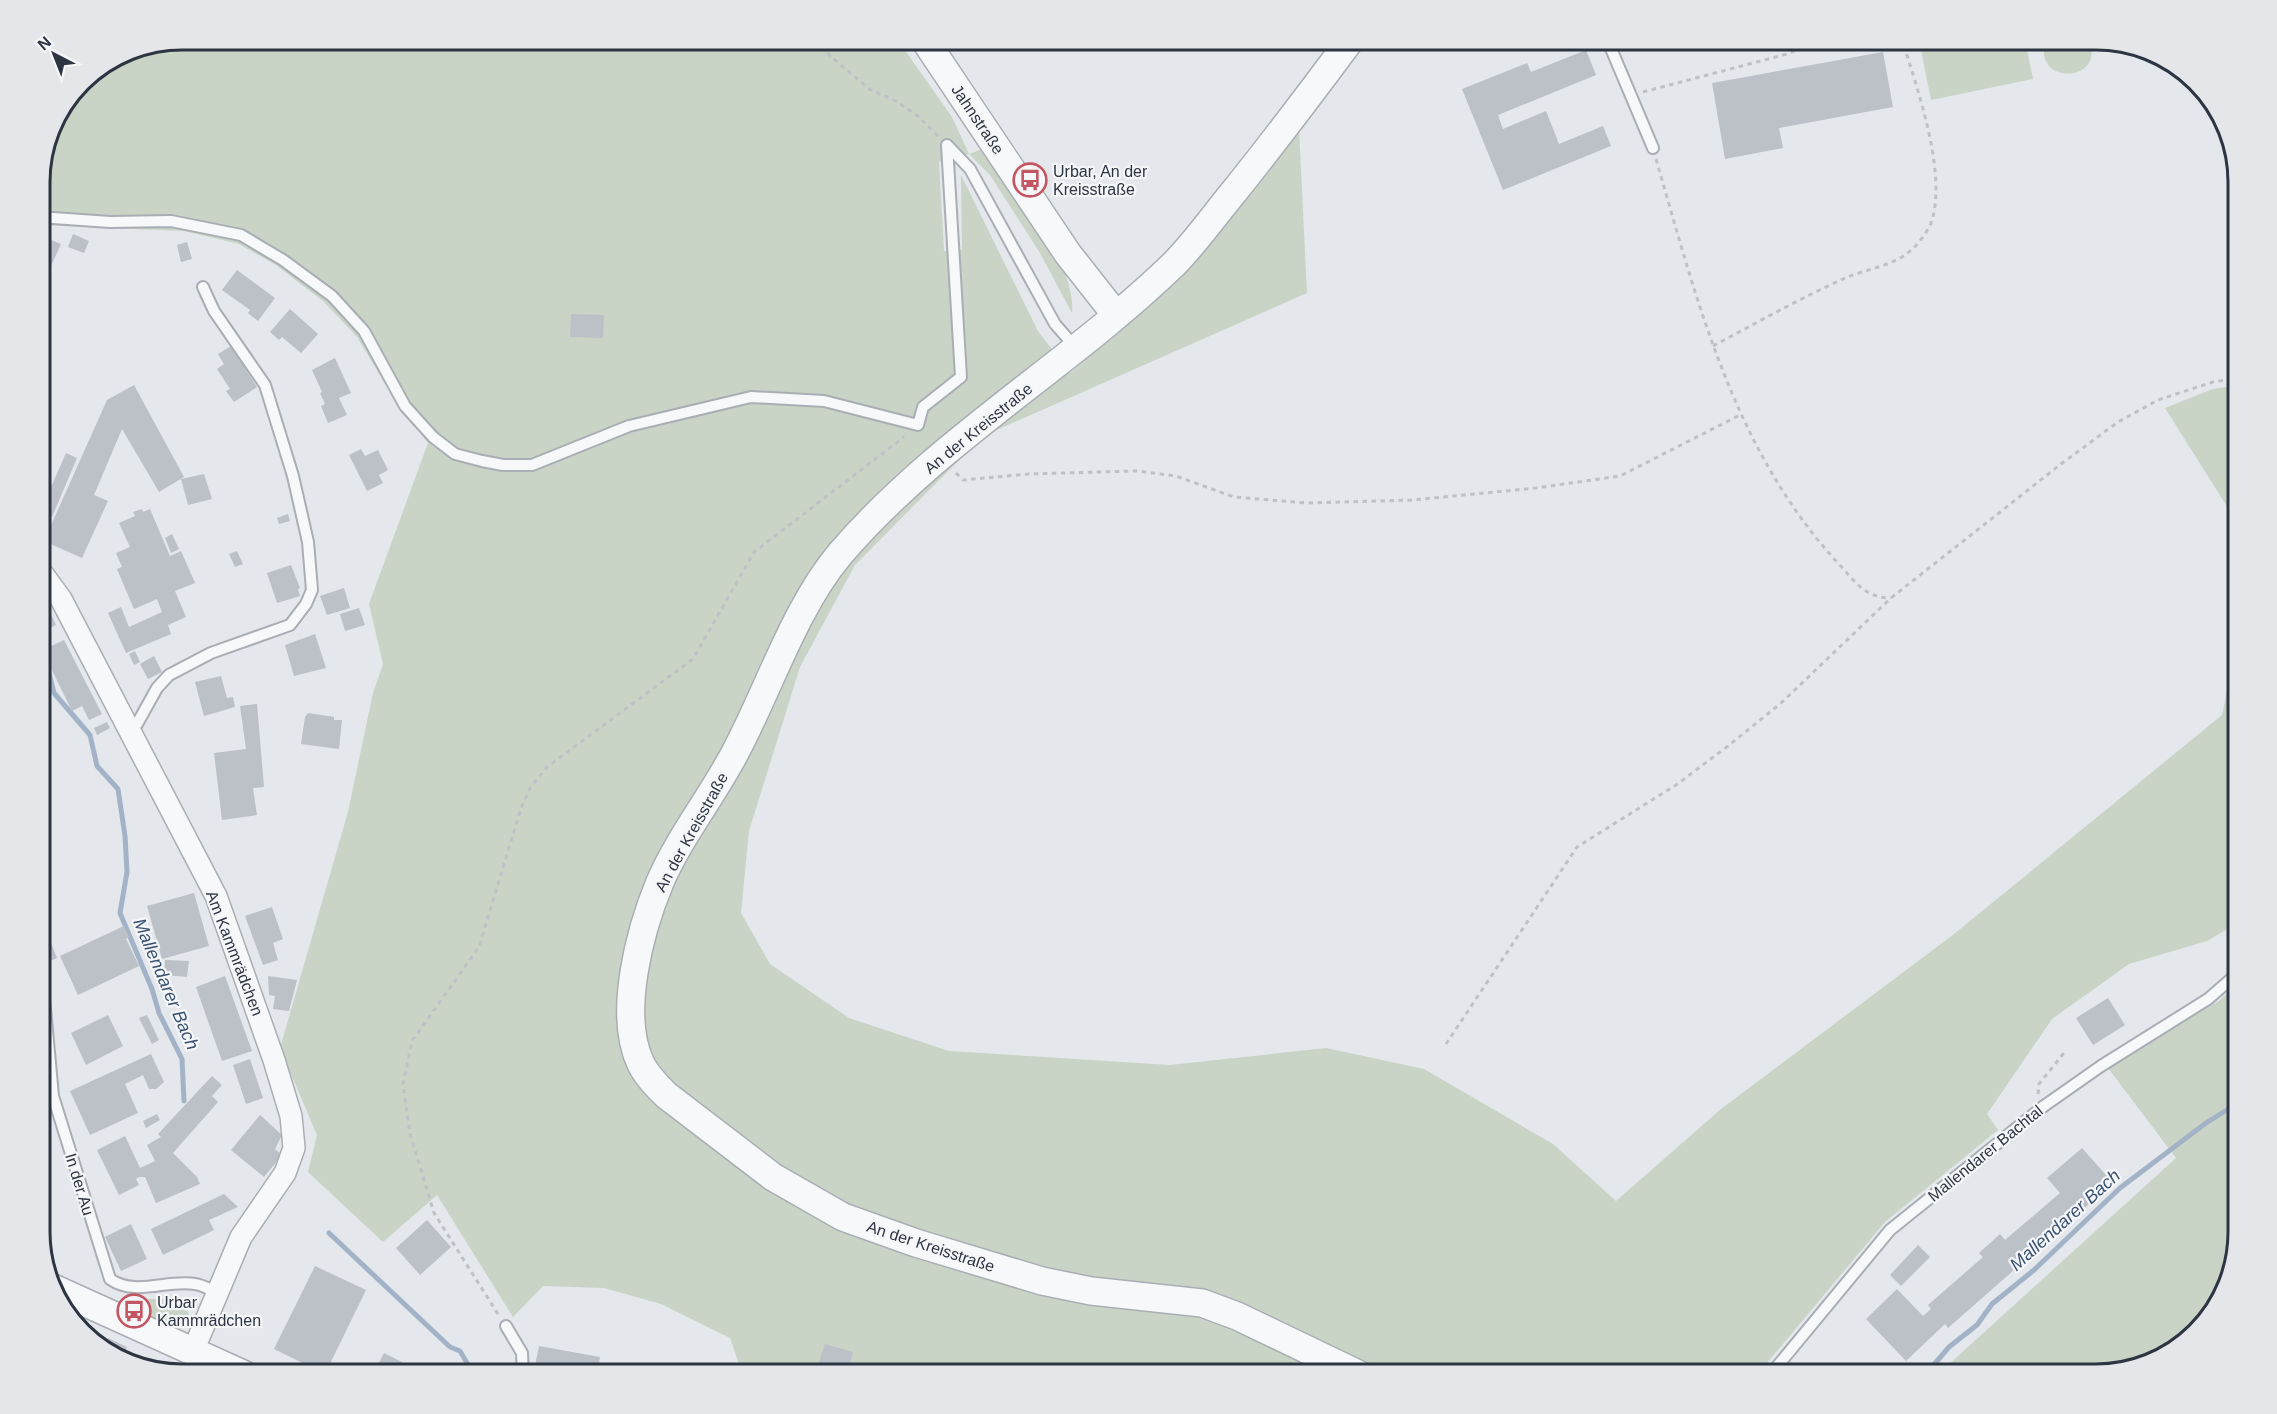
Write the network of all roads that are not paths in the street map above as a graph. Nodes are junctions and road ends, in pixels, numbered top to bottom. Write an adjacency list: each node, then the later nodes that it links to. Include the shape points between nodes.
1 (931, 50): 7 (street, Jahnstraße, via 1068,254)
2 (1342, 50): 7 (street, An der Kreisstraße, via 1206,226 1175,262)
3 (1612, 50): 4 (lane)
4 (1653, 148)
5 (50, 218): 8 (lane, via 171,221 241,235 332,296 364,331 405,405 433,437 455,454 503,465 532,465 629,426 751,398 824,401 918,425 923,407 961,377 947,145 970,169 1055,324)
6 (203, 287): 10 (lane, via 265,386 293,476 308,542 312,590 290,625 211,653 169,675 137,724)
7 (1116, 315): 8 (street, An der Kreisstraße)
8 (1077, 348): 19 (street, An der Kreisstraße, via 938,459 877,516 832,566 808,604 736,752 661,880 646,920 632,984 631,1033 641,1064 666,1095 773,1177 843,1217 1042,1281 1091,1291 1202,1303)
9 (50, 584): 10 (street, Am Kammrädchen)
10 (127, 730): 14 (street, Am Kammrädchen, via 216,896 291,1116 294,1148 285,1173 241,1238)
11 (2228, 982): 20 (lane, Mallendarer Bachtal, via 2208,999 2044,1106 1890,1230)
12 (50, 1063): 14 (lane, In der Au, via 53,1096 110,1279 131,1287 195,1284)
13 (64, 1293): 16 (street)
14 (218, 1293): 16 (street, Am Kammrädchen)
15 (506, 1326): 18 (lane, via 522,1353)
16 (193, 1351): 17 (street)
17 (221, 1364)
18 (522, 1364)
19 (1337, 1364)
20 (1779, 1364)

